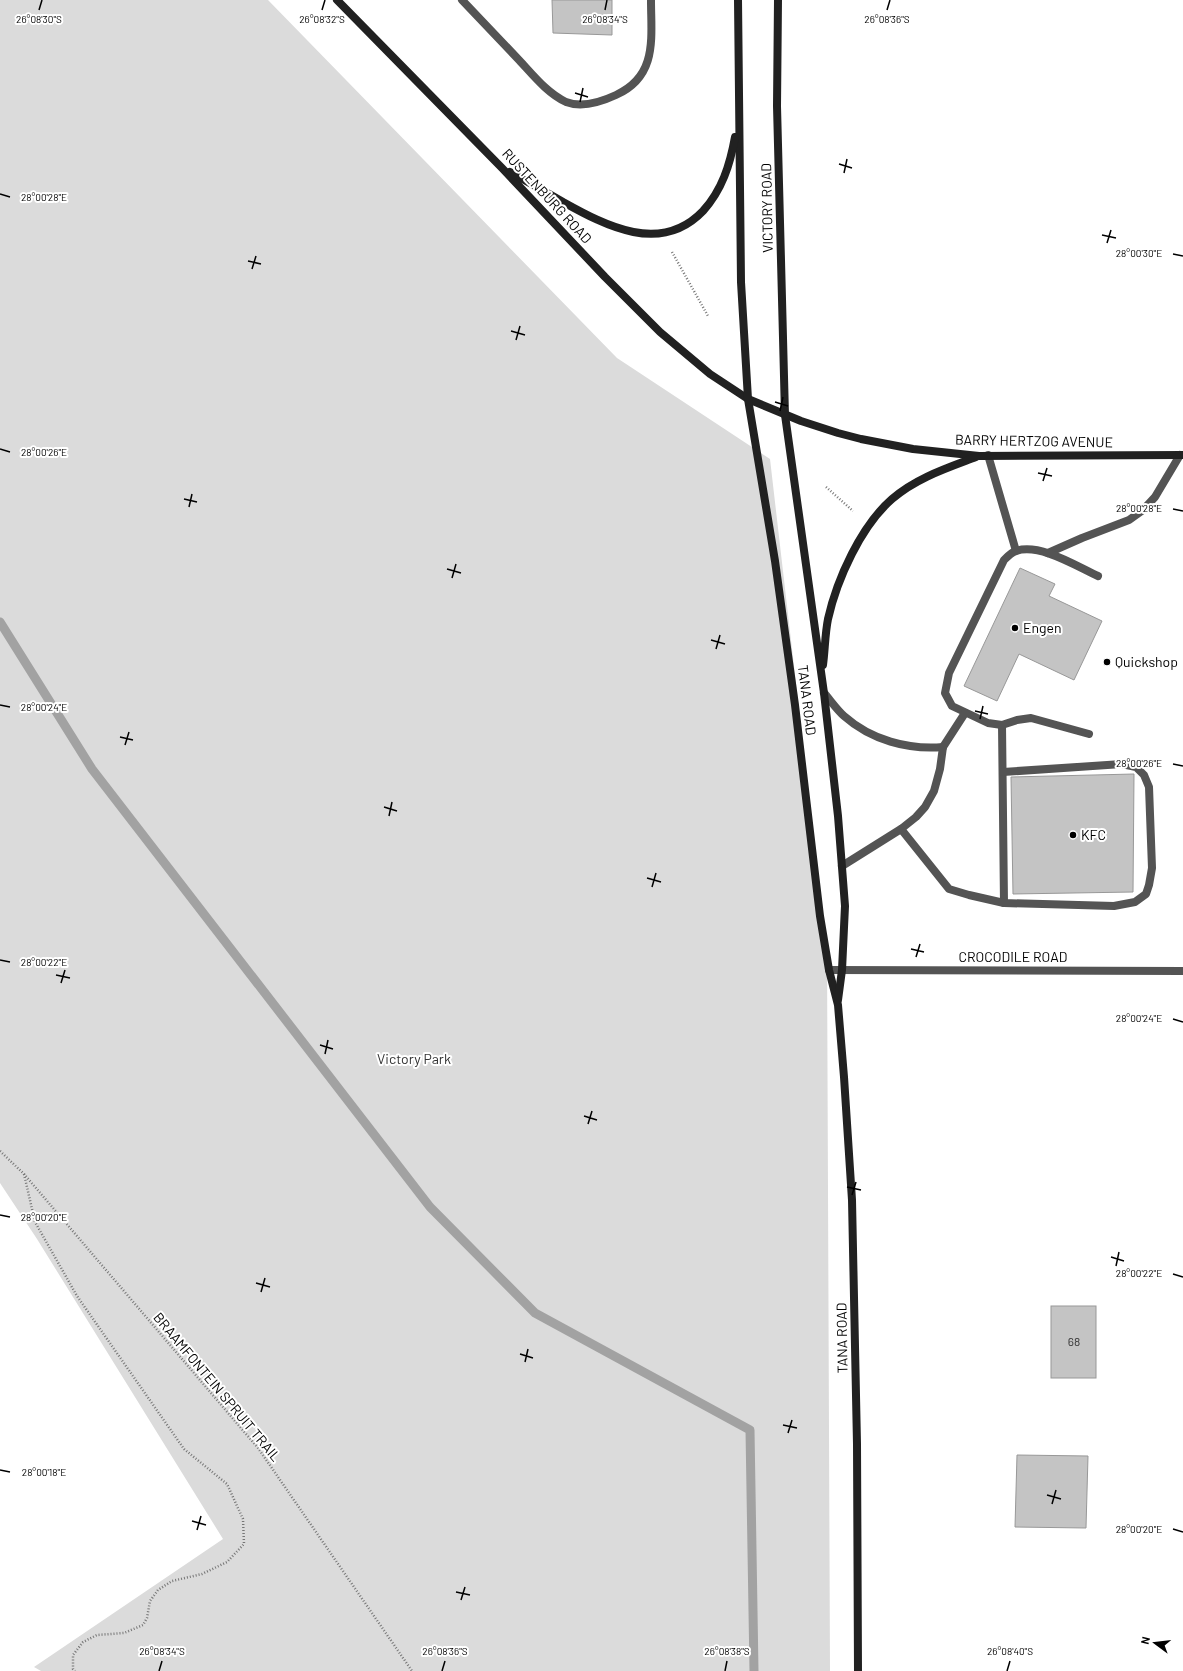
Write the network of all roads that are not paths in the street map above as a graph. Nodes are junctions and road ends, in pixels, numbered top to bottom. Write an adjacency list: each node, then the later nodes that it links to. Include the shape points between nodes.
1 (337, 0): 7 (main road, RUSTENBURG ROAD)
2 (462, 0): 3 (street, via 547,89 567,102 584,105 624,92 641,76 651,52)
3 (651, 0)
4 (738, 0): 6 (main road, VICTORY ROAD)
5 (778, 0): 9 (main road, VICTORY ROAD, via 777,106)
6 (738, 116): 7 (main road, via 729,166 719,190 696,218 668,232 642,234 604,224); 8 (main road, VICTORY ROAD, via 741,282)
7 (502, 168): 8 (main road, RUSTENBURG ROAD, via 660,332 710,374)
8 (748, 399): 9 (main road, BARRY HERTZOG AVENUE); 26 (main road, TANA ROAD, via 775,561)
9 (785, 415): 12 (main road, BARRY HERTZOG AVENUE, via 861,439 913,449); 16 (main road, TANA ROAD)
10 (988, 455): 11 (main road, BARRY HERTZOG AVENUE); 12 (main road, BARRY HERTZOG AVENUE); 13 (street)
11 (1182, 455): 14 (street, via 1143,510 1129,520)
12 (979, 456): 16 (main road, via 923,478 884,506 864,531 846,567 832,607)
13 (1016, 551): 14 (street, via 1028,549); 18 (street, via 1004,560 946,682 947,700)
14 (1048, 553): 15 (street)
15 (1098, 576)
16 (822, 677): 17 (main road, TANA ROAD)
17 (824, 693): 21 (street, via 844,716 866,732 914,748); 24 (main road, TANA ROAD)
18 (965, 713): 19 (street, via 988,723); 21 (street)
19 (1002, 724): 20 (street, via 1031,718); 22 (street)
20 (1089, 734)
21 (943, 747): 23 (street, via 940,769 930,799 916,817)
22 (1003, 772): 25 (street); 25 (street, via 1122,764 1136,767 1144,775 1149,787 1152,868 1146,894 1135,902 1114,906)
23 (901, 829): 24 (street); 25 (street, via 949,889)
24 (842, 866): 27 (main road, TANA ROAD, via 845,906)
25 (1004, 903)
26 (829, 970): 27 (street, CROCODILE ROAD); 29 (main road, TANA ROAD)
27 (842, 970): 28 (street, CROCODILE ROAD); 29 (main road, TANA ROAD)
28 (1183, 971)
29 (838, 1005): 30 (main road, TANA ROAD, via 852,1200)
30 (858, 1671)

